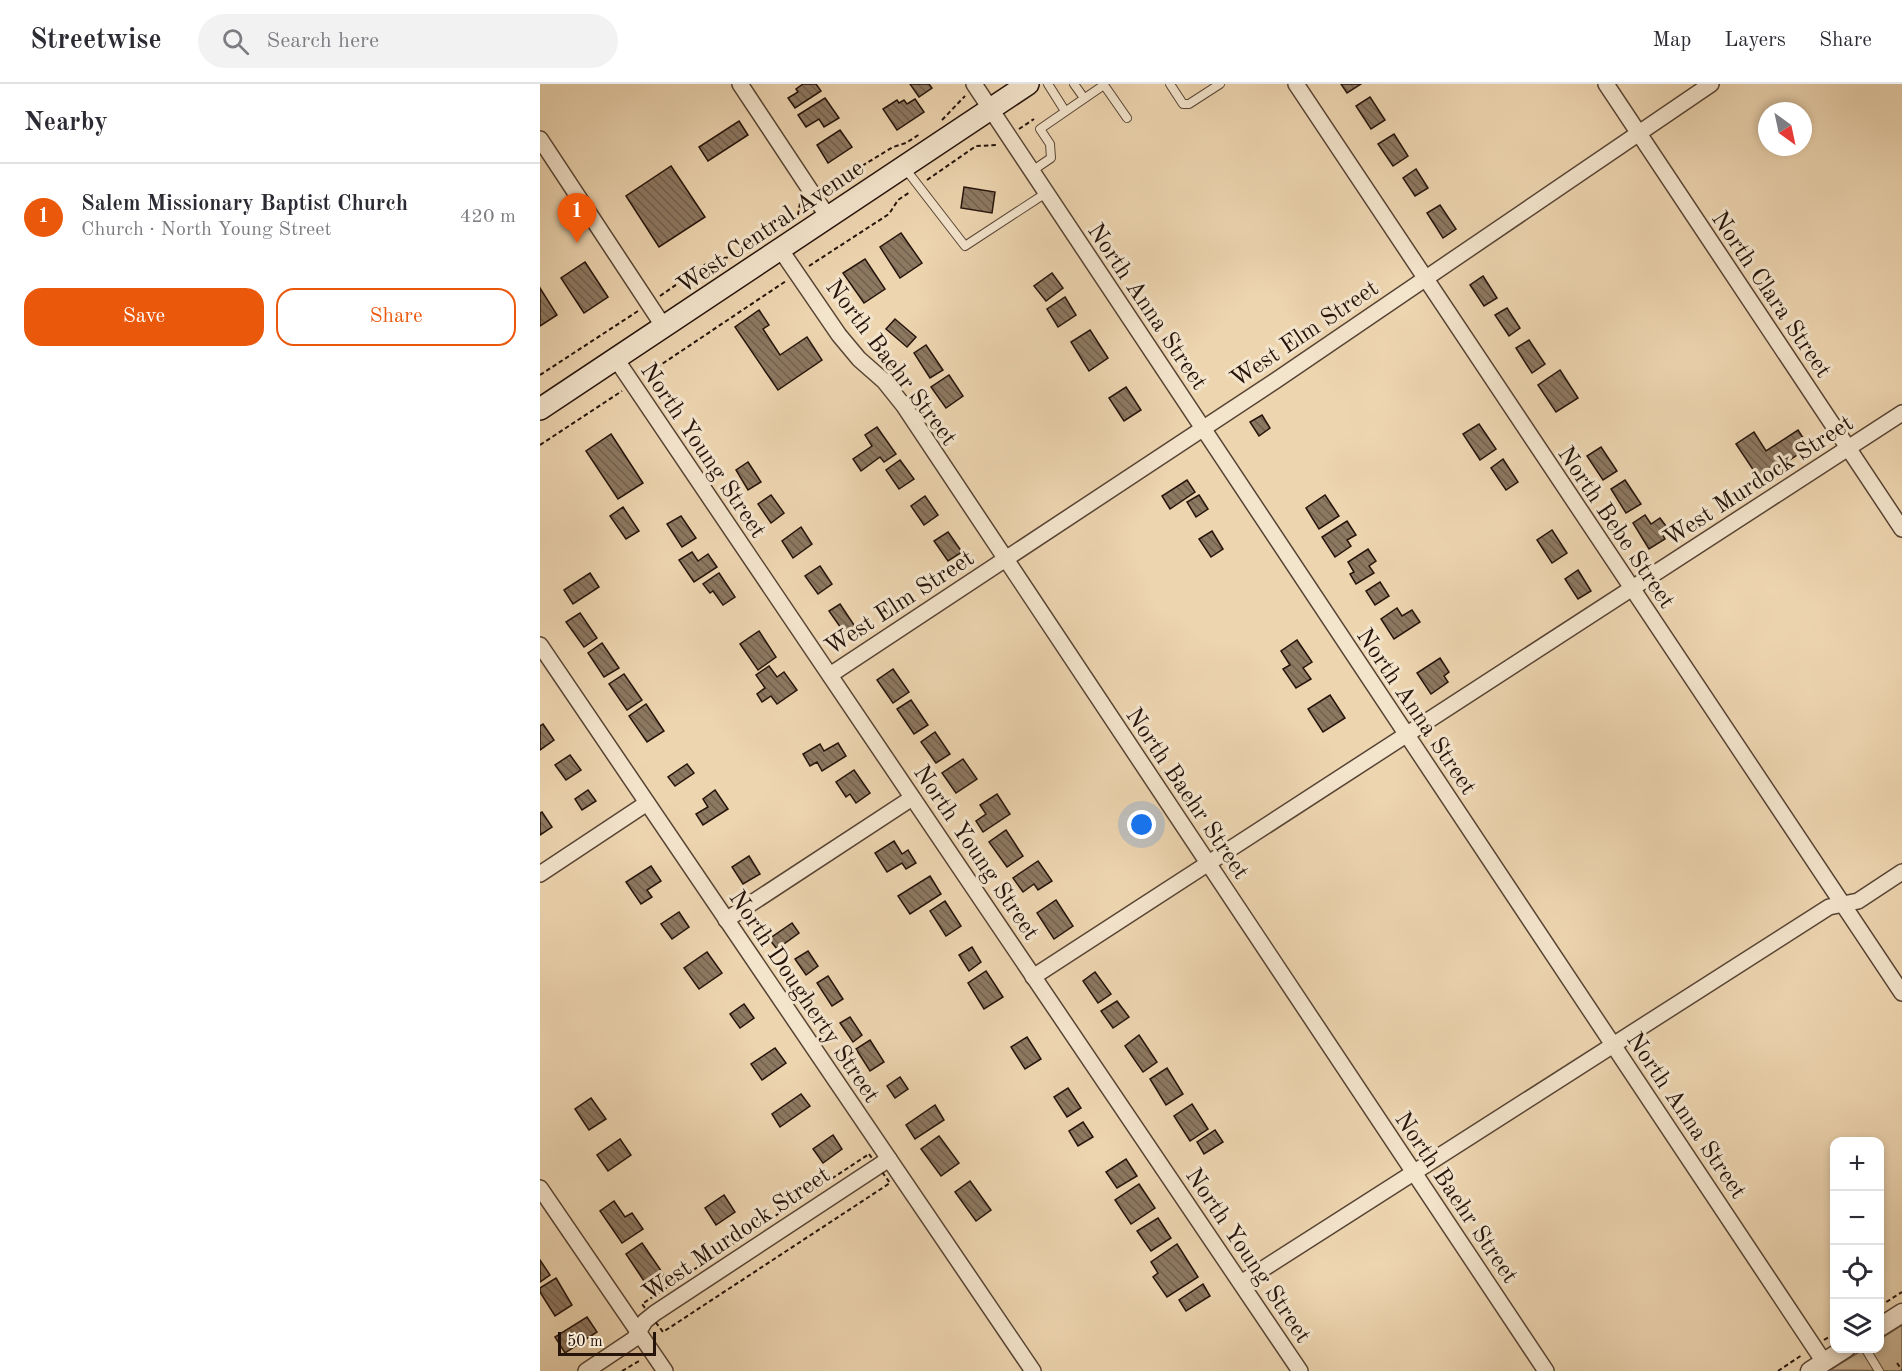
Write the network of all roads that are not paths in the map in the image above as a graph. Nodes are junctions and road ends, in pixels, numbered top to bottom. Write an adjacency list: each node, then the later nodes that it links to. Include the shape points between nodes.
1 (740, 84): 20 (street)
2 (1028, 84): 12 (main road, West Central Avenue)
3 (1048, 84): 13 (lane)
4 (1074, 84): 11 (lane)
5 (1170, 84): 6 (lane, via 1183,104)
6 (1220, 84)
7 (1296, 84): 22 (street, North Bebe Street)
8 (1606, 84): 15 (street, North Clara Street)
9 (1711, 84): 15 (street, West Elm Street)
10 (975, 86): 12 (street, North Anna Street)
11 (1084, 98): 13 (lane); 14 (lane, via 1104,85)
12 (990, 109): 17 (main road, West Central Avenue); 18 (street, North Anna Street)
13 (1065, 111): 18 (lane, via 1040,129 1050,144 1051,158)
14 (1126, 118)
15 (1638, 133): 22 (street, West Elm Street); 28 (street, North Clara Street)
16 (540, 139): 23 (street, North Young Street)
17 (904, 167): 19 (lane, via 965,246); 20 (main road, West Central Avenue)
18 (1032, 171): 19 (street, North Anna Street)
19 (1046, 193): 27 (street, North Anna Street)
20 (828, 218): 21 (main road, West Central Avenue)
21 (780, 249): 23 (main road, West Central Avenue); 30 (street, North Baehr Street, via 838,335 904,406)
22 (1425, 278): 27 (street, West Elm Street); 31 (street, North Bebe Street)
23 (664, 327): 24 (main road, West Central Avenue)
24 (616, 359): 25 (main road, West Central Avenue); 33 (street, North Young Street)
25 (540, 409)
26 (1902, 413): 28 (street, West Murdock Street)
27 (1202, 429): 30 (street, West Elm Street); 34 (street, North Anna Street)
28 (1848, 448): 29 (street, North Clara Street); 31 (street, West Murdock Street)
29 (1902, 529)
30 (1005, 559): 33 (street, West Elm Street); 37 (street, North Baehr Street)
31 (1632, 589): 34 (street, West Murdock Street); 40 (street, North Bebe Street)
32 (540, 645): 36 (street, North Dougherty Street)
33 (830, 675): 35 (street, North Young Street)
34 (1406, 736): 37 (street, West Murdock Street); 44 (street, North Anna Street)
35 (912, 798): 41 (street); 42 (street, North Young Street)
36 (647, 803): 39 (street); 41 (street, North Dougherty Street)
37 (1208, 864): 42 (street, West Murdock Street); 46 (street, North Baehr Street)
38 (1902, 872): 40 (street, via 1858,901)
39 (540, 874)
40 (1843, 905): 43 (street, North Bebe Street); 44 (street, via 1829,907)
41 (726, 920): 45 (street, North Dougherty Street)
42 (1034, 976): 48 (street, North Young Street)
43 (1902, 993)
44 (1613, 1045): 46 (street); 54 (street, North Anna Street)
45 (889, 1159): 51 (street, West Murdock Street, via 655,1313); 57 (street, North Dougherty Street)
46 (1413, 1172): 48 (street); 59 (street, North Baehr Street)
47 (540, 1188): 51 (street)
48 (1240, 1283): 58 (street, North Young Street)
49 (1902, 1313): 50 (street)
50 (1884, 1324)
51 (638, 1332): 55 (street, West Murdock Street, via 628,1345); 56 (street)
52 (1838, 1353): 54 (street)
53 (1868, 1353): 60 (lane)
54 (1817, 1367)
55 (586, 1371)
56 (665, 1371)
57 (1033, 1371)
58 (1300, 1371)
59 (1546, 1371)
60 (1879, 1371)

